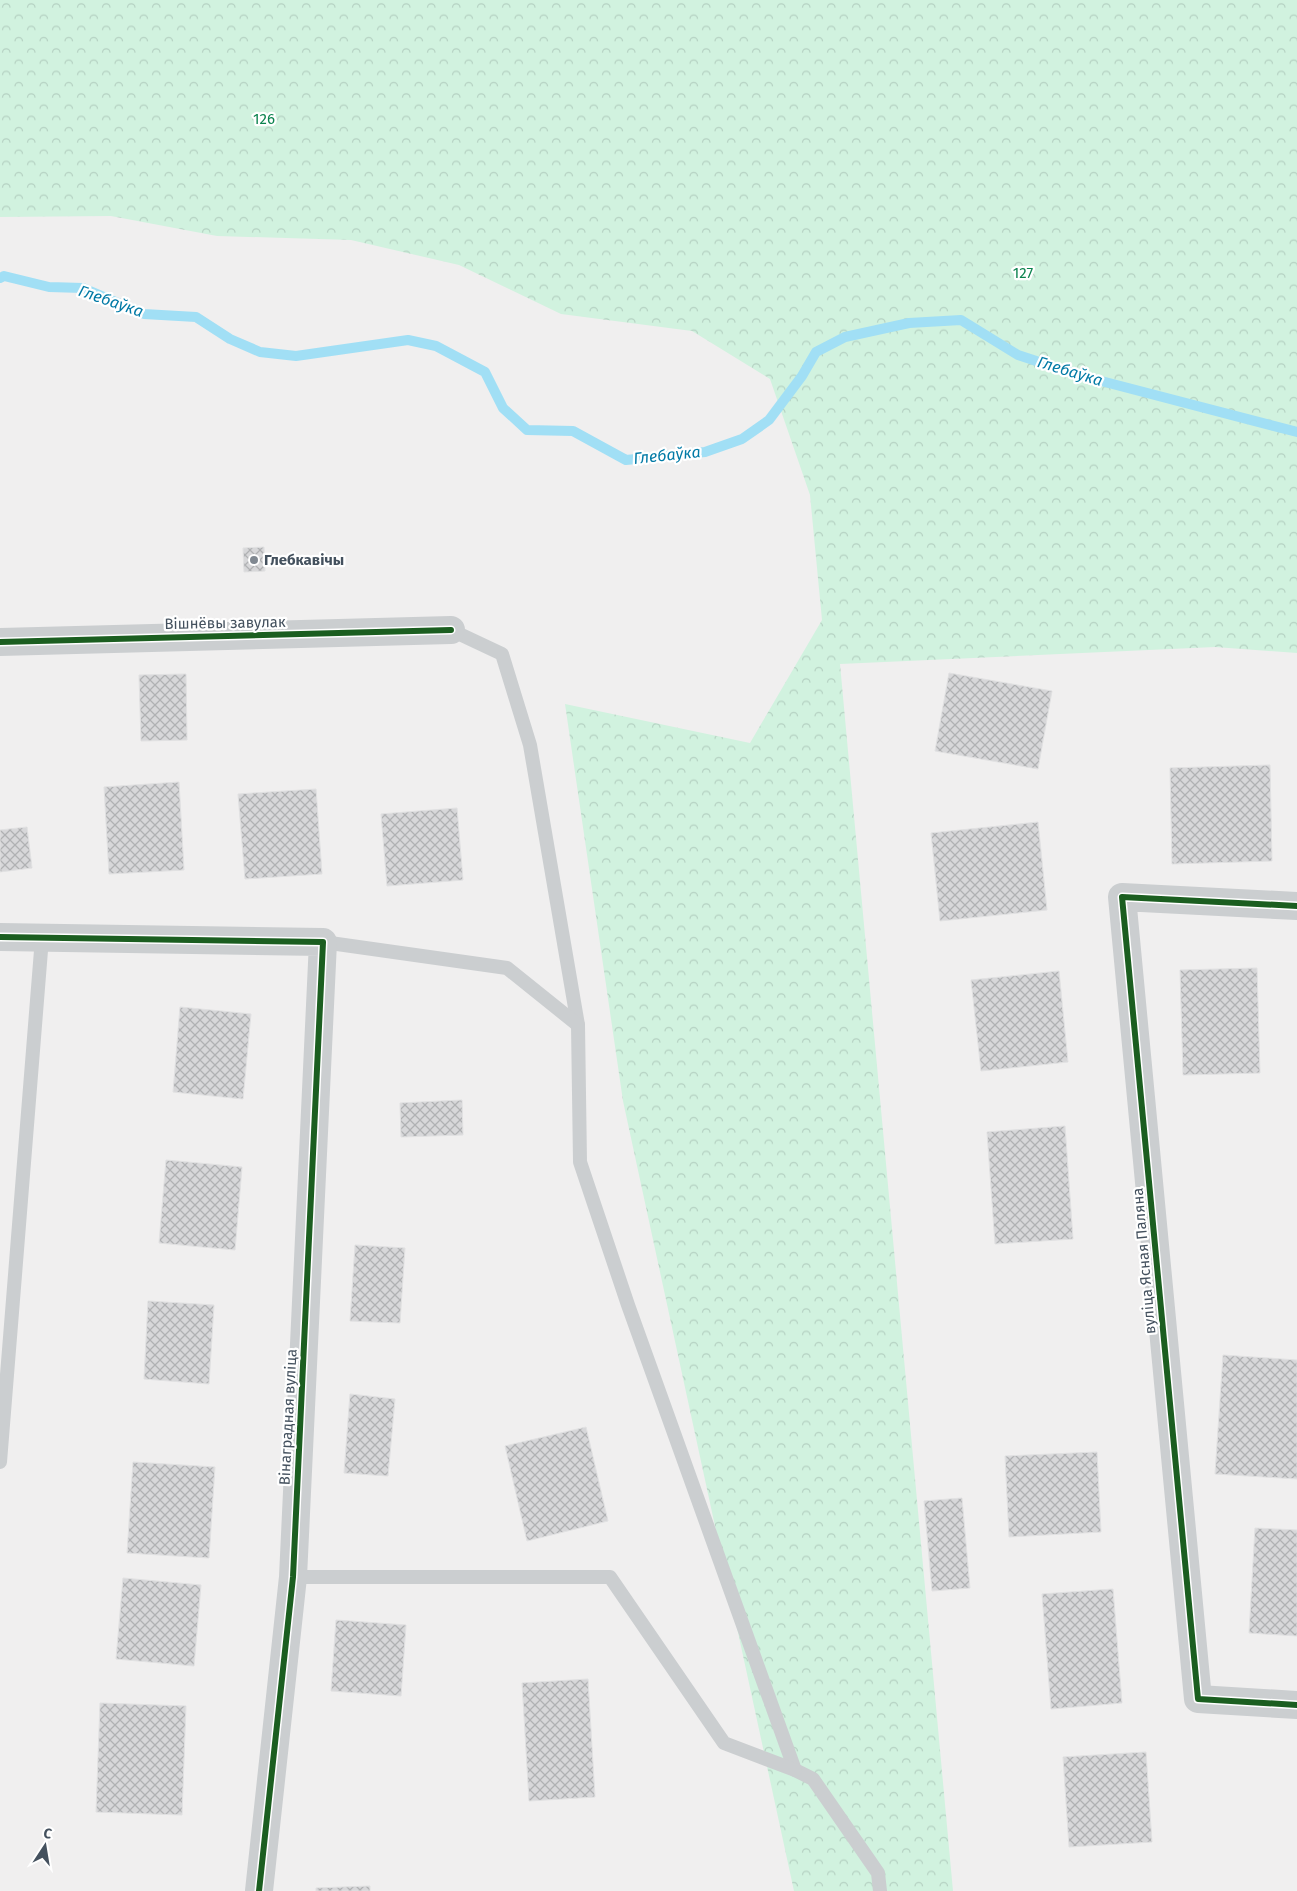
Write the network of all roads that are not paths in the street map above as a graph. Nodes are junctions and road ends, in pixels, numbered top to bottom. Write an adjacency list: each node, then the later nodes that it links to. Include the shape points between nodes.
1 (451, 630): 2 (street, Вішнёвы завулак); 7 (lane, via 502,654 530,745)
2 (0, 642)
3 (1297, 906): 10 (street, вуліца Ясная Паляна, via 1122,897 1198,1698)
4 (0, 937): 5 (street)
5 (42, 938): 6 (street); 8 (lane)
6 (323, 942): 7 (lane, via 508,968); 9 (street, Вінаградная вуліца)
7 (578, 1025): 11 (lane, via 580,1162)
8 (0, 1462)
9 (293, 1577): 11 (lane, via 610,1577 724,1743); 12 (street, Вінаградная вуліца)
10 (1297, 1705)
11 (795, 1770): 13 (lane, via 813,1779 878,1873)
12 (259, 1891)
13 (880, 1891)

